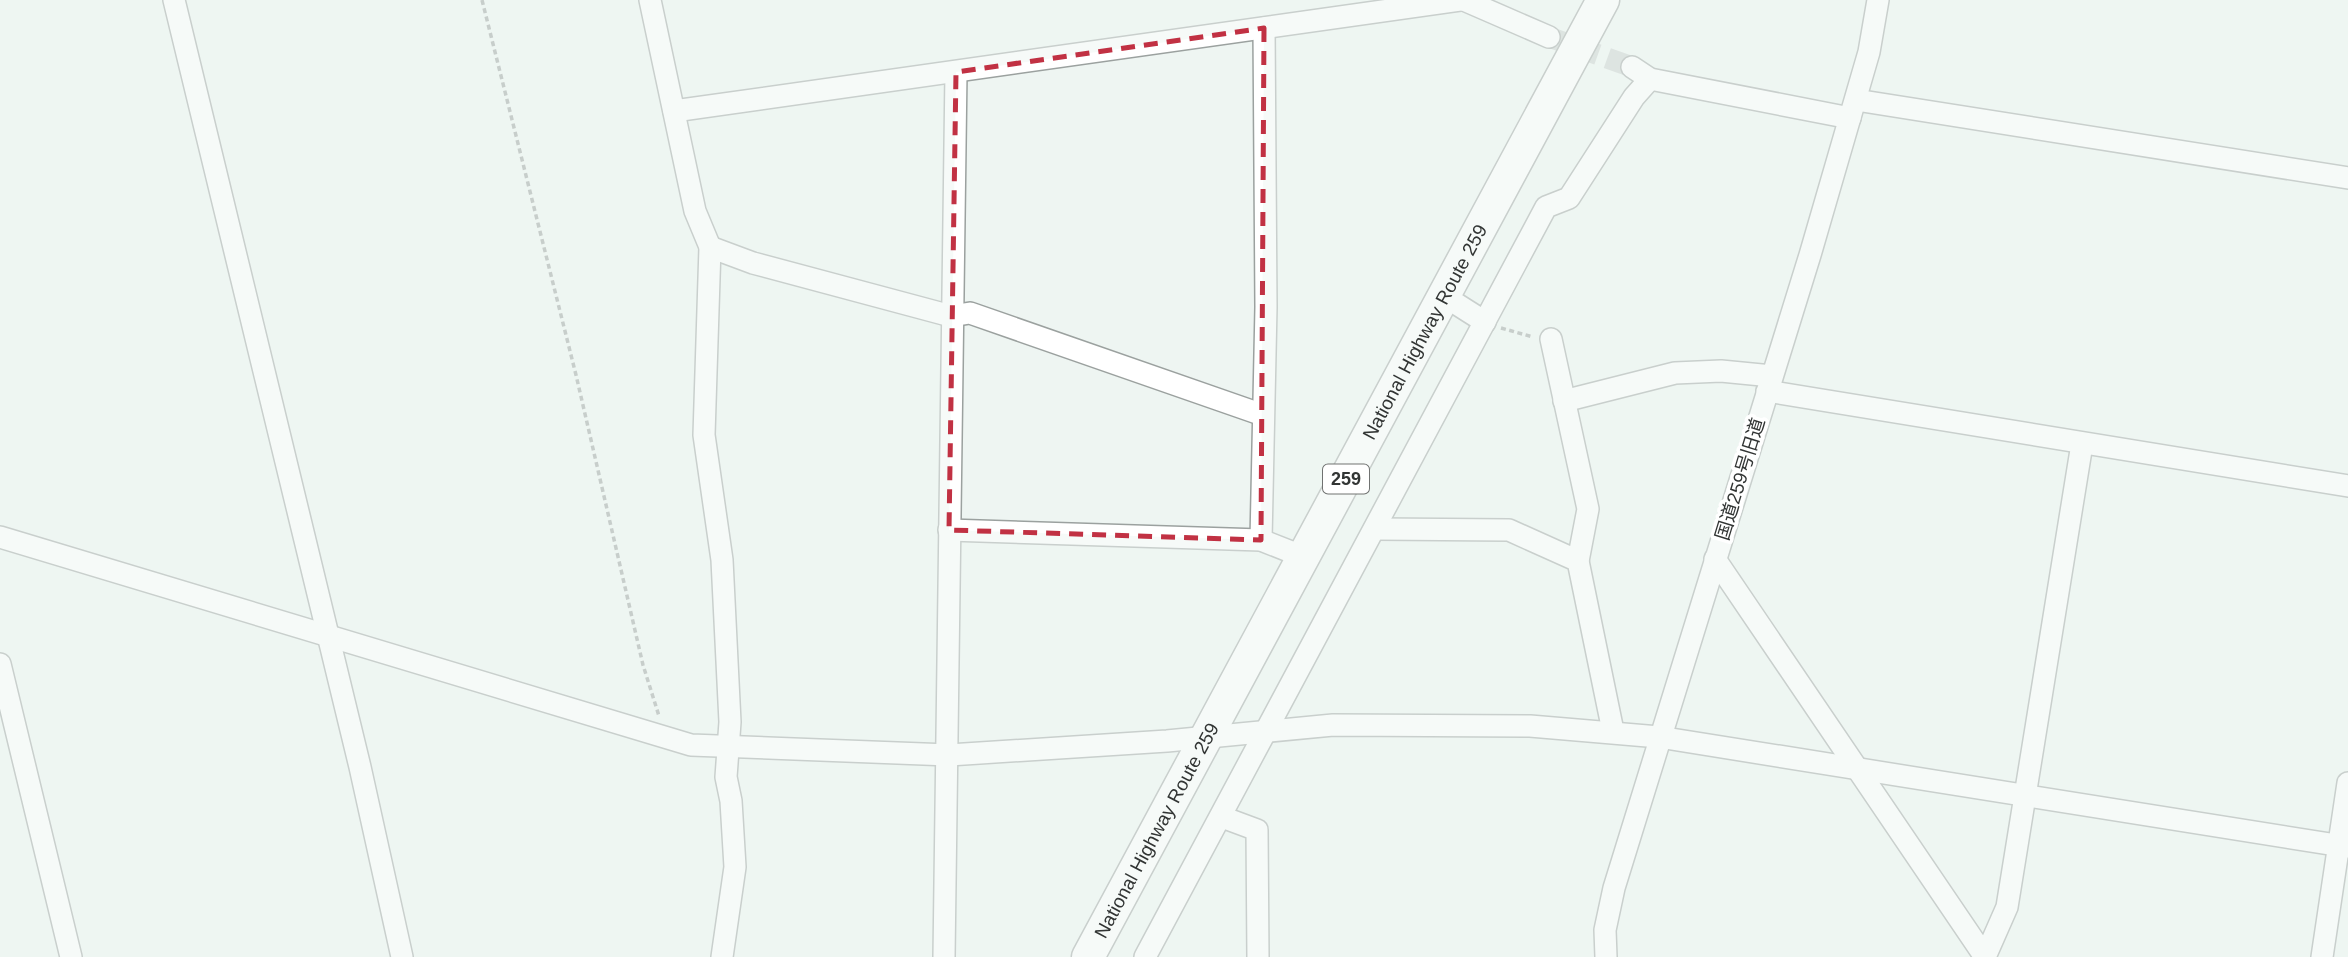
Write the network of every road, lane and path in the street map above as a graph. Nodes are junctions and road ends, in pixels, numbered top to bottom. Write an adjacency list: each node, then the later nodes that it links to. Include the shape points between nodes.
1 (174, 0): 30 (street)
2 (482, 0): 35 (path, via 643,666)
3 (650, 0): 11 (street)
4 (1462, 0): 7 (street); 8 (street)
5 (1603, 0): 14 (highway, National Highway Route 259 / 259)
6 (1878, 0): 10 (street, 国道259号旧道, via 1870,52)
7 (1264, 28): 9 (street); 20 (street)
8 (1549, 37)
9 (956, 72): 11 (street); 15 (street)
10 (1853, 109): 12 (street); 16 (street, via 1641,73 1634,97 1569,198 1546,207); 18 (street, 国道259号旧道)
11 (674, 111): 13 (street, via 695,211)
12 (2348, 178)
13 (710, 247): 15 (street, via 753,263); 37 (street, via 704,435 722,560)
14 (1444, 296): 16 (street); 27 (highway, National Highway Route 259 / 259)
15 (951, 316): 20 (street, via 970,313 1003,323); 24 (street)
16 (1485, 322): 17 (path); 23 (street)
17 (1551, 339): 19 (street)
18 (1769, 384): 19 (street, via 1721,371 1675,373); 21 (street); 28 (street, 国道259号旧道)
19 (1564, 401): 29 (street, via 1588,509)
20 (1263, 415): 26 (street)
21 (2082, 444): 22 (street); 41 (street)
22 (2348, 486)
23 (1376, 529): 29 (street, via 1509,530); 33 (street)
24 (949, 530): 26 (street); 38 (street)
25 (0, 537): 30 (street)
26 (1261, 540): 27 (street)
27 (1304, 556): 36 (highway, National Highway Route 259 / 259)
28 (1715, 559): 34 (street, 国道259号旧道); 39 (street)
29 (1578, 561): 32 (street)
30 (328, 636): 35 (street); 45 (street)
31 (0, 664): 44 (street)
32 (1613, 732): 33 (street, via 1530,726 1333,725); 34 (street)
33 (1264, 733): 36 (street); 42 (street)
34 (1659, 737): 39 (street); 51 (street, 国道259号旧道, via 1614,888)
35 (666, 738): 37 (street, via 691,746)
36 (1207, 738): 38 (street); 48 (highway, National Highway Route 259 / 259)
37 (728, 748): 38 (street); 46 (street, via 726,777 735,867)
38 (949, 755): 47 (street)
39 (1855, 769): 41 (street); 52 (street)
40 (2348, 783): 43 (street)
41 (2026, 795): 43 (street); 52 (street, via 2007,907)
42 (1222, 817): 49 (street); 50 (street, via 1257,830)
43 (2343, 846): 53 (street)
44 (71, 957)
45 (402, 957)
46 (722, 957)
47 (944, 957)
48 (1088, 957)
49 (1145, 957)
50 (1258, 957)
51 (1605, 957)
52 (1985, 957)
53 (2322, 957)

